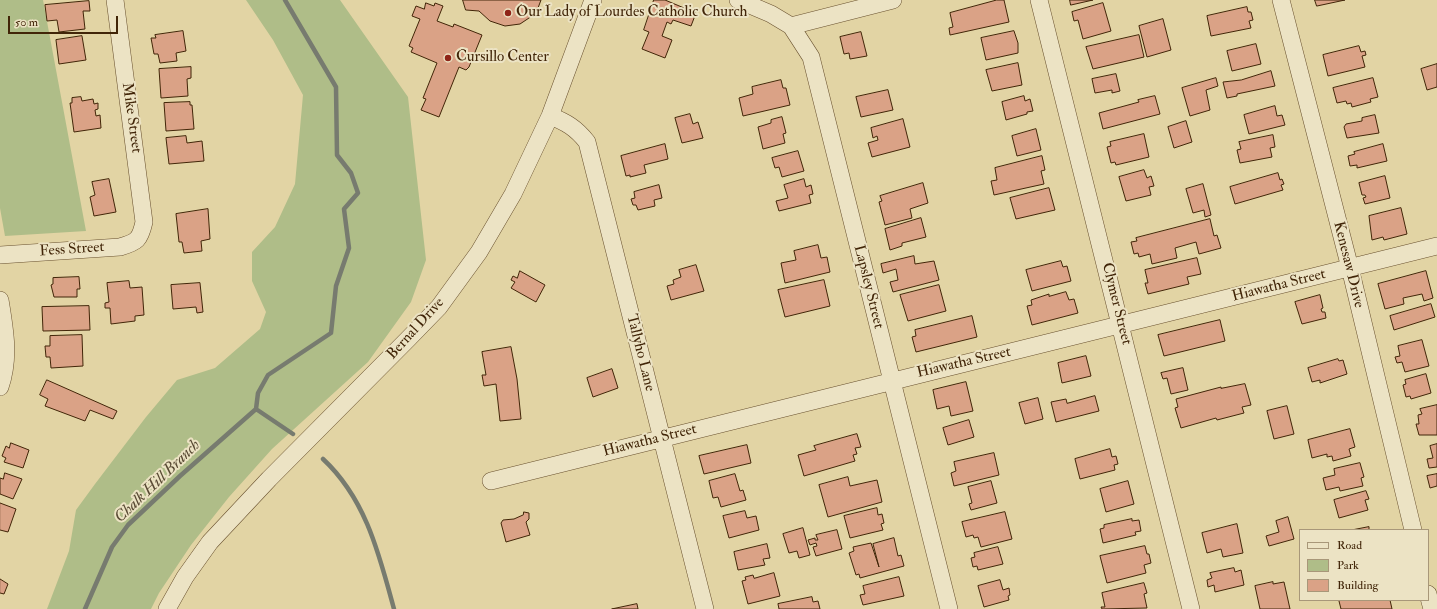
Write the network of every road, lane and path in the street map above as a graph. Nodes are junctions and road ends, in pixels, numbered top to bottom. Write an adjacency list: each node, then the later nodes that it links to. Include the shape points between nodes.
1 (115, 0): 9 (street, Mike Street, via 144,222)
2 (593, 0): 8 (street, Bernal Drive)
3 (738, 0): 7 (street, Lapsley Street)
4 (893, 0): 7 (street)
5 (1039, 0): 14 (street, Clymer Street)
6 (1281, 0): 12 (street, Kenesaw Drive)
7 (791, 26): 15 (street, Lapsley Street, via 811,57)
8 (550, 116): 17 (street, Tallyho Lane, via 578,130 587,142); 21 (street, Bernal Drive, via 513,194 483,246 439,306 374,376 210,542 185,577)
9 (141, 236): 11 (street, Fess Street, via 134,243 120,247)
10 (1437, 246): 12 (street, Hiawatha Street)
11 (0, 255)
12 (1350, 268): 14 (street, Hiawatha Street); 19 (street, Kenesaw Drive)
13 (0, 300): 16 (street, via 6,340)
14 (1121, 326): 15 (street, Hiawatha Street); 24 (street, Clymer Street)
15 (891, 380): 17 (street, Hiawatha Street); 23 (street, Lapsley Street)
16 (0, 388)
17 (661, 438): 18 (street, Hiawatha Street); 22 (street, Tallyho Lane)
18 (491, 481)
19 (1413, 529)
20 (1429, 598): 25 (street)
21 (167, 609)
22 (705, 609)
23 (949, 609)
24 (1191, 609)
25 (1432, 609)

